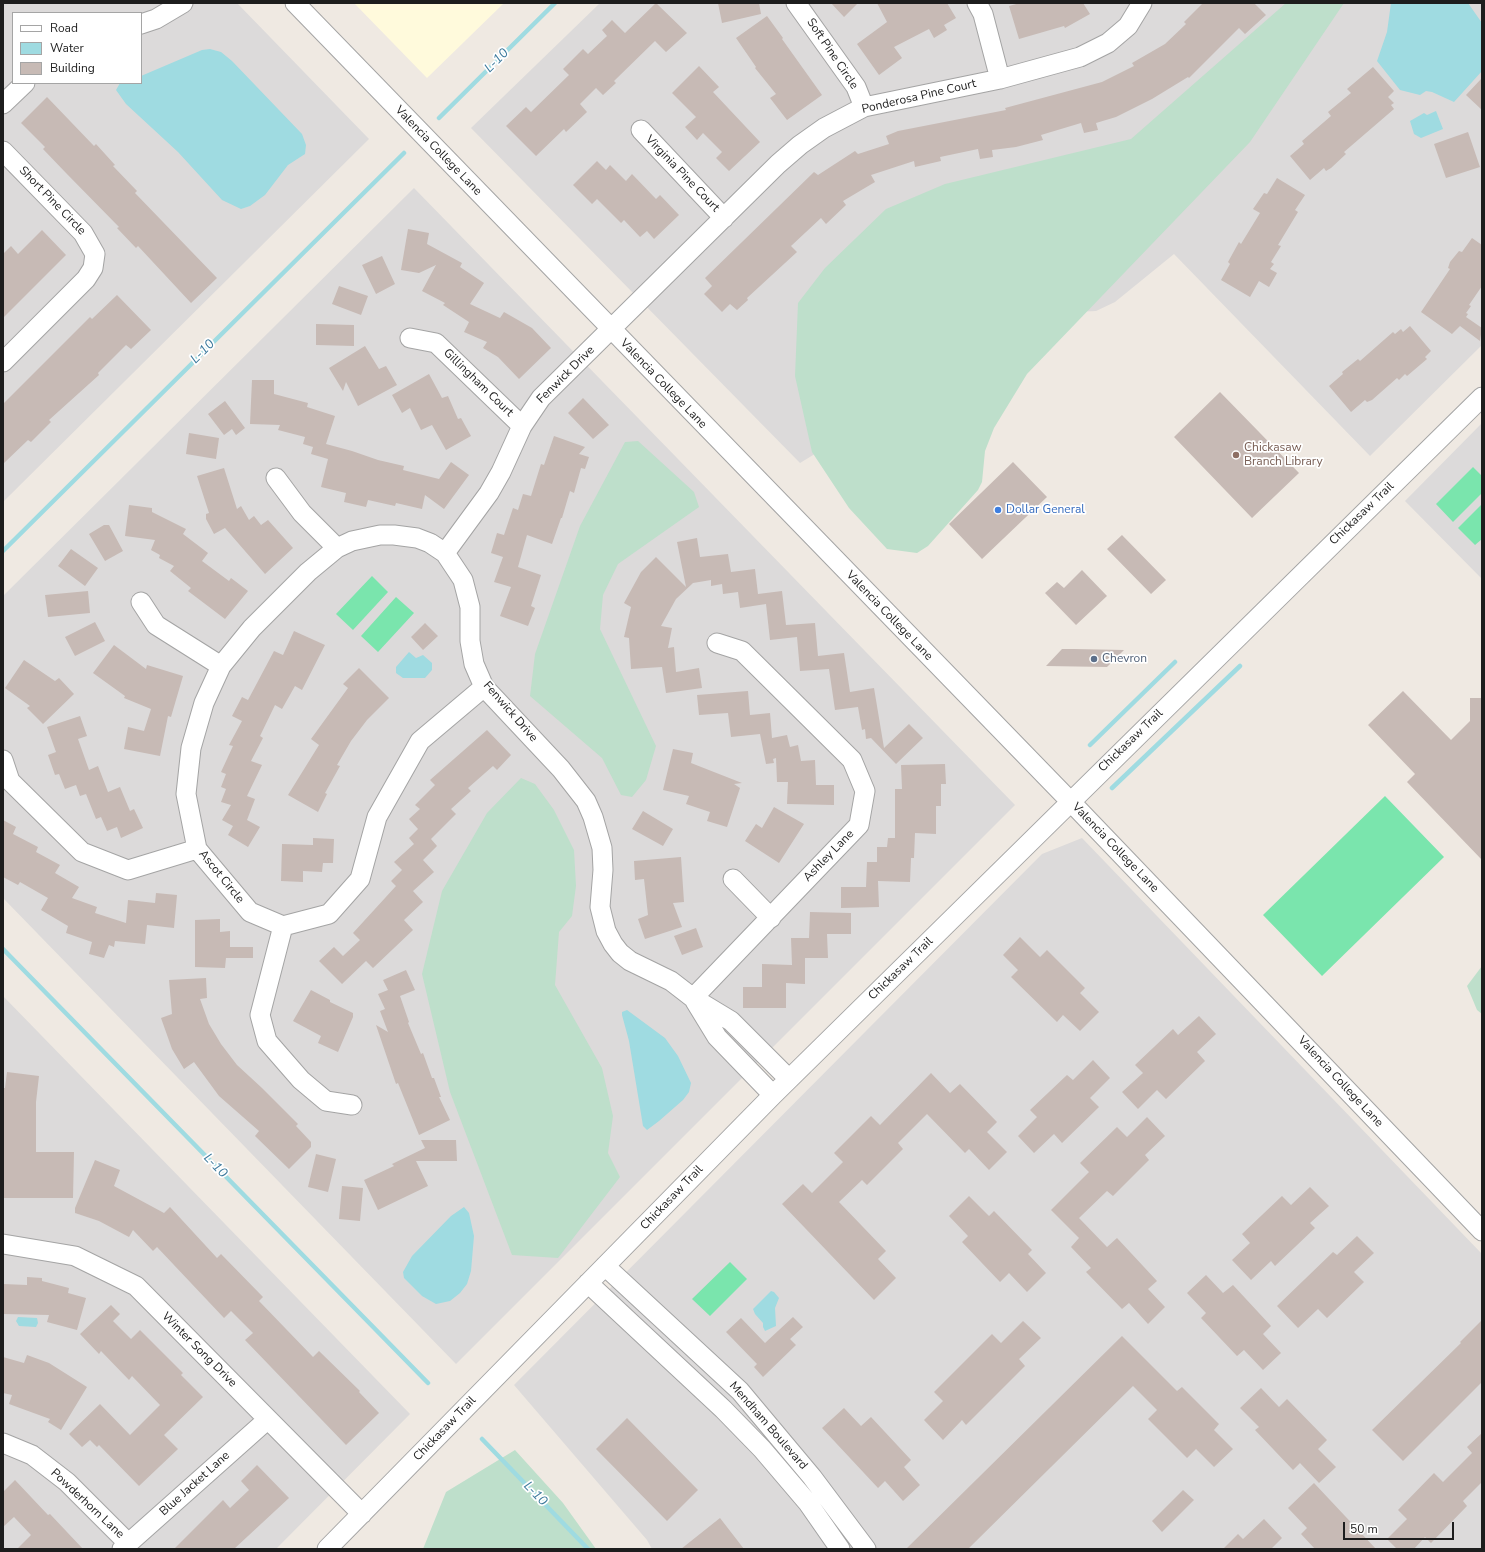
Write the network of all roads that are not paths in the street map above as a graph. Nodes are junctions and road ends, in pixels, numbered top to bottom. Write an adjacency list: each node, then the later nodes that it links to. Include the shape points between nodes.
1 (183, 3): 6 (street, via 156,19)
2 (295, 3): 14 (street, Valencia College Lane)
3 (796, 3): 10 (street, Soft Pine Circle, via 856,87)
4 (977, 3): 7 (street, via 983,14)
5 (1142, 3): 7 (street, Ponderosa Pine Court, via 1128,26 1108,43 1080,57)
6 (142, 24)
7 (1000, 79): 10 (street, Ponderosa Pine Court)
8 (24, 84): 9 (street)
9 (3, 104)
10 (864, 107): 13 (street, Ponderosa Pine Court, via 824,128 800,145)
11 (641, 130): 13 (street, Virginia Pine Court)
12 (3, 151): 16 (street, Short Pine Circle, via 83,233 95,254 93,268 86,279)
13 (724, 218): 14 (street, Ponderosa Pine Court)
14 (610, 330): 18 (street, Fenwick Drive, via 541,398); 27 (street, Valencia College Lane)
15 (410, 338): 18 (street, Gillingham Court, via 436,343)
16 (3, 362)
17 (1482, 397): 27 (street, Chickasaw Trail)
18 (522, 426): 21 (street, Fenwick Drive, via 489,493)
19 (276, 478): 20 (street, via 302,513)
20 (337, 548): 21 (street, Ascot Circle, via 359,539 394,535 417,538); 24 (street, Ascot Circle, via 308,572 252,628)
21 (445, 553): 25 (street, Fenwick Drive, via 463,580 470,607 470,641 474,664)
22 (141, 602): 24 (street, via 156,625)
23 (717, 643): 30 (street, Ashley Lane, via 742,651 852,760 865,791 859,824)
24 (221, 666): 28 (street, Ascot Circle, via 204,703 191,748 186,794)
25 (484, 687): 31 (street, via 420,741 377,816 360,879 329,914); 32 (street, Fenwick Drive, via 561,769 586,801 602,848 600,907 606,931 613,944 630,961 671,981)
26 (3, 760): 28 (street, via 10,781 82,852 128,870)
27 (1070, 801): 33 (street, Chickasaw Trail); 36 (street, Valencia College Lane)
28 (197, 849): 31 (street, Ascot Circle, via 250,912)
29 (733, 879): 30 (street)
30 (771, 918): 32 (street, Ashley Lane)
31 (283, 926): 35 (street, via 260,1016 267,1041 301,1080 326,1101)
32 (693, 998): 33 (street, Fenwick Drive, via 732,1021); 34 (street, Fenwick Drive, via 717,1037)
33 (789, 1079): 34 (street, Chickasaw Trail)
34 (773, 1095): 38 (street, Chickasaw Trail)
35 (352, 1105)
36 (1482, 1231)
37 (3, 1244): 40 (street, Winter Song Drive, via 75,1256 136,1286)
38 (605, 1266): 39 (street, Chickasaw Trail); 46 (street, Mendham Boulevard, via 740,1391 812,1477)
39 (588, 1283): 42 (street, Chickasaw Trail); 45 (street, Mendham Boulevard, via 723,1409 762,1449 808,1503)
40 (267, 1420): 42 (street, Winter Song Drive); 43 (street, Blue Jacket Lane)
41 (3, 1443): 43 (street, Powderhorn Lane, via 32,1455 67,1482)
42 (362, 1514): 44 (street, Chickasaw Trail)
43 (125, 1546)
44 (327, 1549)
45 (840, 1549)
46 (866, 1549)

